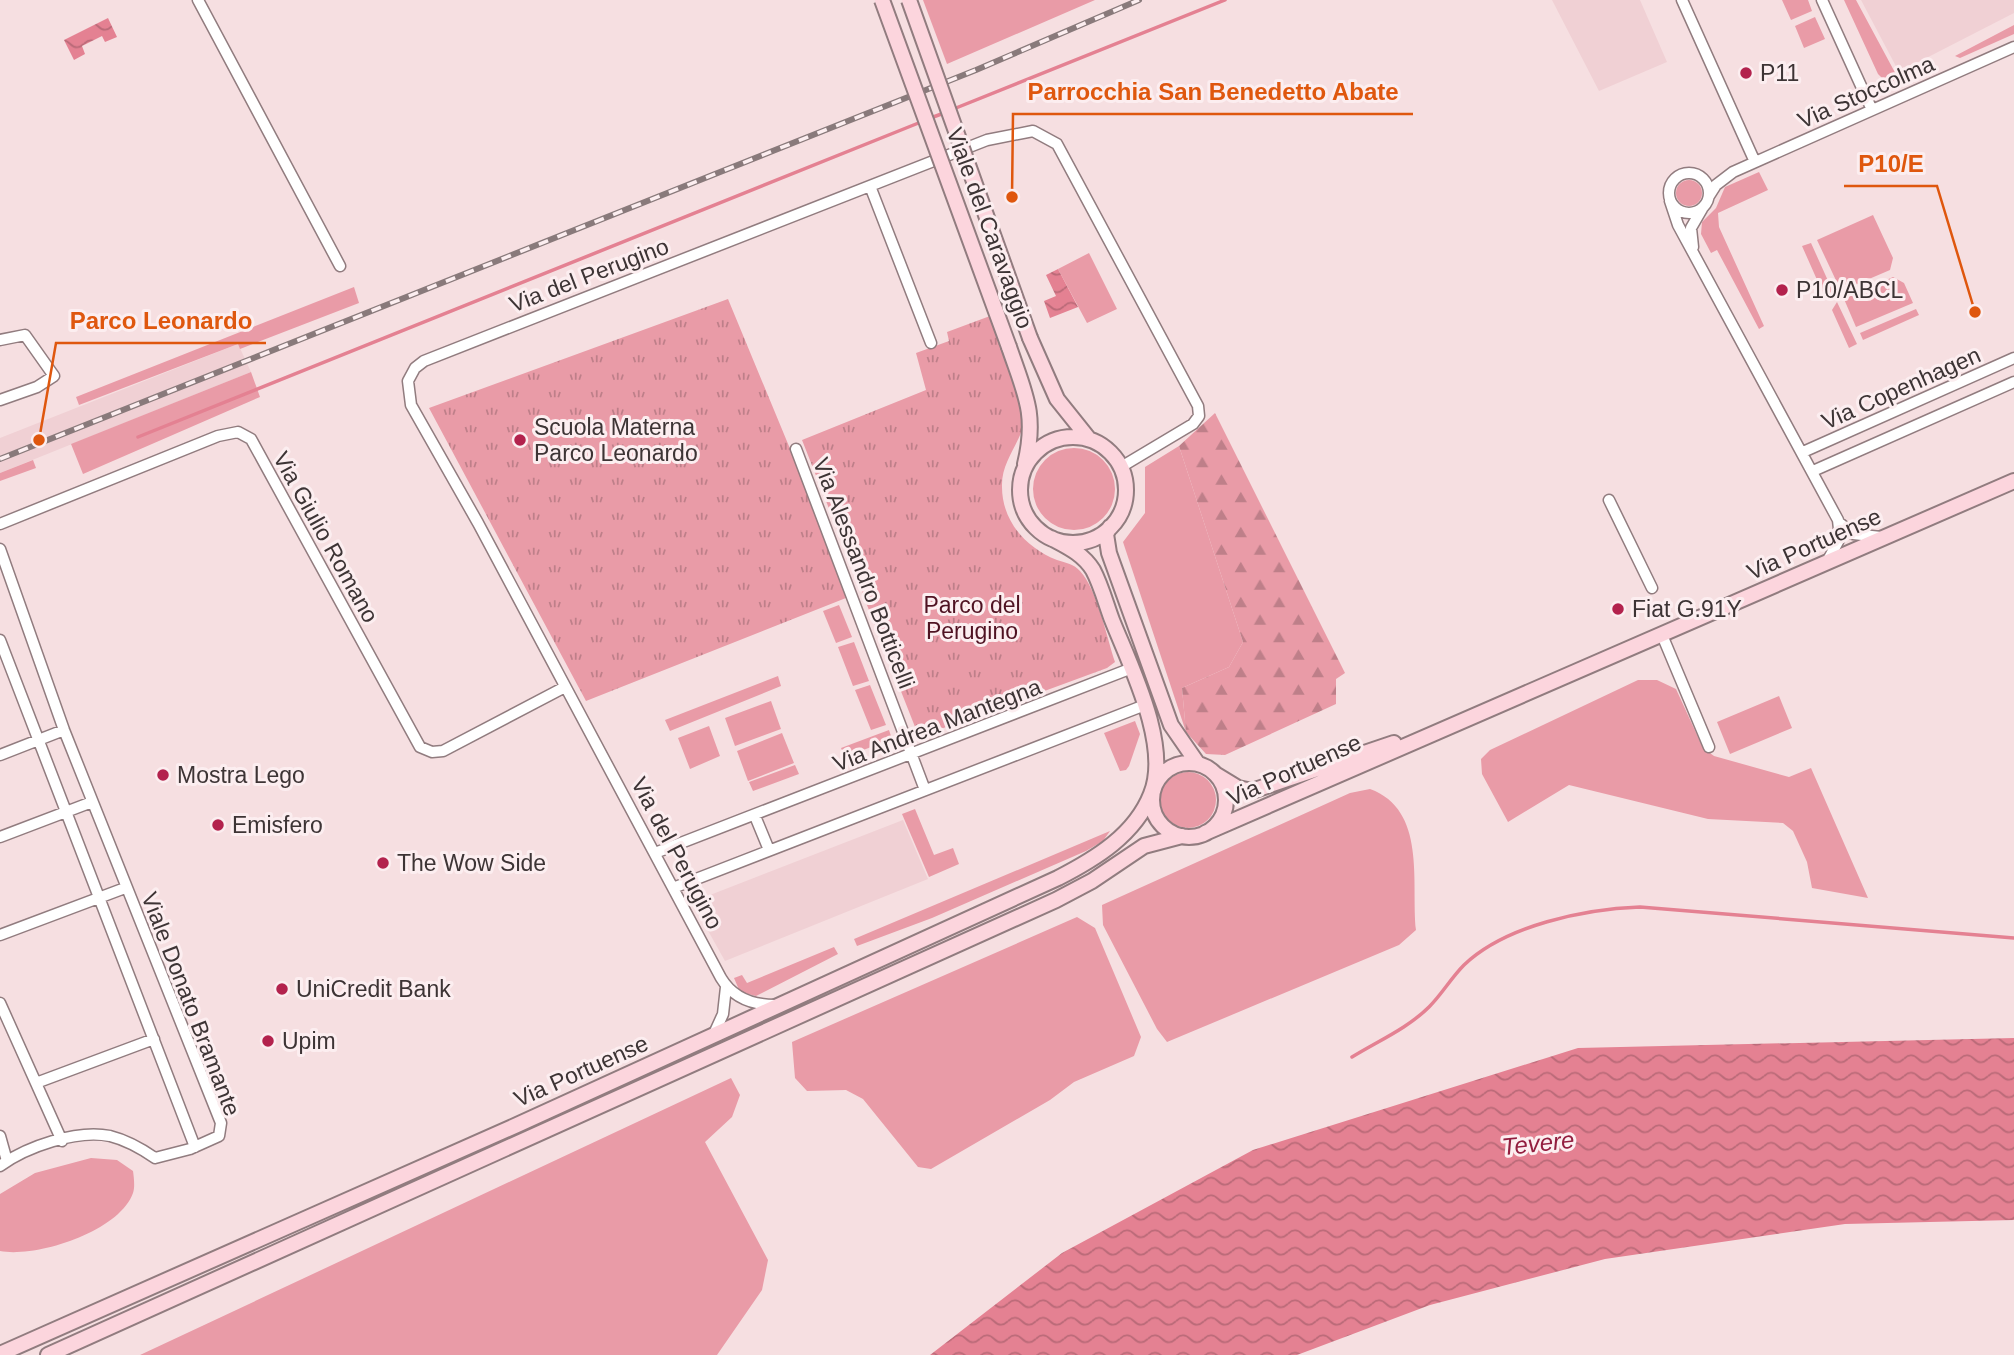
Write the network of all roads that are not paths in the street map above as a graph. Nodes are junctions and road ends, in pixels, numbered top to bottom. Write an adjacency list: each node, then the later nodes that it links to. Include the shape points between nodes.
1 (198, 0): 16 (street)
2 (882, 0): 27 (street, Viale del Caravaggio, bridge, via 1031,414 1032,435)
3 (909, 0): 22 (street, Viale del Caravaggio, bridge, via 1030,338 1057,399)
4 (1682, 0): 8 (street)
5 (1822, 0): 7 (street)
6 (2014, 47): 7 (street, Via Stoccolma)
7 (1872, 110): 8 (street, Via Stoccolma)
8 (1755, 162): 9 (street, Via Stoccolma)
9 (1733, 172): 10 (street, Via Stoccolma); 12 (street, Via Stoccolma)
10 (1700, 177): 12 (street); 13 (street, via 1688,173 1676,178 1670,188)
11 (870, 186): 18 (street); 25 (street, Via del Perugino, via 986,140 1033,131 1057,144 1199,411 1193,424); 41 (street, Via del Perugino, via 507,327 424,361 412,372 407,392 411,405)
12 (1709, 196): 14 (street)
13 (1671, 201): 14 (street, via 1685,213); 15 (street)
14 (1703, 208): 15 (street, via 1692,228)
15 (1693, 251): 24 (street)
16 (340, 266)
17 (0, 340): 21 (street, via 25,335 54,376)
18 (931, 342)
19 (2014, 358): 24 (street, Via Copenhagen)
20 (2014, 382): 26 (street, Via Copenhagen)
21 (0, 400)
22 (1089, 439): 25 (street, via 1105,447); 27 (street, via 1056,439 1041,447)
23 (796, 449): 48 (street, Via Alessandro Botticelli)
24 (1803, 452): 26 (street)
25 (1121, 467): 32 (street, via 1125,499)
26 (1813, 471): 30 (street)
27 (1022, 475): 34 (street, via 1022,505 1038,530)
28 (2014, 481): 33 (street, Via Portuense)
29 (1609, 500): 37 (street)
30 (1838, 520): 33 (street, via 1853,534); 36 (street, via 1840,538)
31 (0, 523): 41 (street, Via Giulio Romano, via 223,433 242,433 251,439 420,747 443,751)
32 (1111, 527): 34 (street, via 1083,542); 49 (street, via 1106,534 1109,553 1171,725)
33 (1892, 535): 36 (street, Via Portuense)
34 (1051, 538): 40 (street, via 1077,551 1093,570)
35 (0, 549): 43 (street, Viale Donato Bramante)
36 (1825, 565): 38 (street, Via Portuense)
37 (1652, 588)
38 (1662, 635): 44 (street, Via Portuense); 46 (street)
39 (0, 640): 45 (street, Viale Donato Bramante)
40 (1132, 668): 42 (street); 48 (street, Via Andrea Mantegna)
41 (565, 687): 60 (street, Via del Perugino)
42 (1145, 705): 51 (street); 52 (street, via 1154,752)
43 (64, 730): 45 (street); 53 (street, Viale Donato Bramante)
44 (1439, 731): 50 (street, Via Portuense, via 1252,791); 56 (street, Via Portuense)
45 (40, 739): 47 (street); 54 (street, Viale Donato Bramante)
46 (1709, 747)
47 (0, 755)
48 (913, 756): 51 (street, Via Alessandro Botticelli); 55 (street, Via Andrea Mantegna)
49 (1198, 764): 50 (street); 52 (street, via 1175,766 1165,772)
50 (1215, 774): 56 (street, via 1222,784 1225,806 1215,826)
51 (925, 790): 59 (street)
52 (1153, 791): 57 (street, via 1152,803 1161,825); 67 (street, Via Portuense, via 1125,834 1067,873)
53 (92, 802): 54 (street); 61 (street, Viale Donato Bramante)
54 (68, 811): 58 (street); 63 (street, Viale Donato Bramante)
55 (755, 816): 59 (street); 60 (street, Via Andrea Mantegna)
56 (1205, 833): 57 (street)
57 (1182, 836): 76 (street, Via Portuense, via 1150,843 1056,900)
58 (0, 837)
59 (769, 850): 62 (street)
60 (655, 853): 62 (street, Via del Perugino)
61 (125, 888): 63 (street); 73 (street, Viale Donato Bramante, via 221,1123 219,1136)
62 (673, 888): 65 (street, Via del Perugino)
63 (100, 897): 64 (street); 69 (street, Viale Donato Bramante)
64 (0, 934)
65 (726, 987): 67 (street, via 748,1002); 68 (street, via 723,1014)
66 (0, 1003): 70 (street)
67 (780, 1005): 68 (street, Via Portuense)
68 (712, 1037): 75 (street, Via Portuense)
69 (154, 1039): 70 (street); 73 (street, Viale Donato Bramante)
70 (36, 1083): 72 (street)
71 (0, 1136): 74 (street)
72 (62, 1141): 73 (street, via 109,1136 155,1158); 74 (street)
73 (195, 1147)
74 (4, 1163)
75 (0, 1354)
76 (48, 1355)

